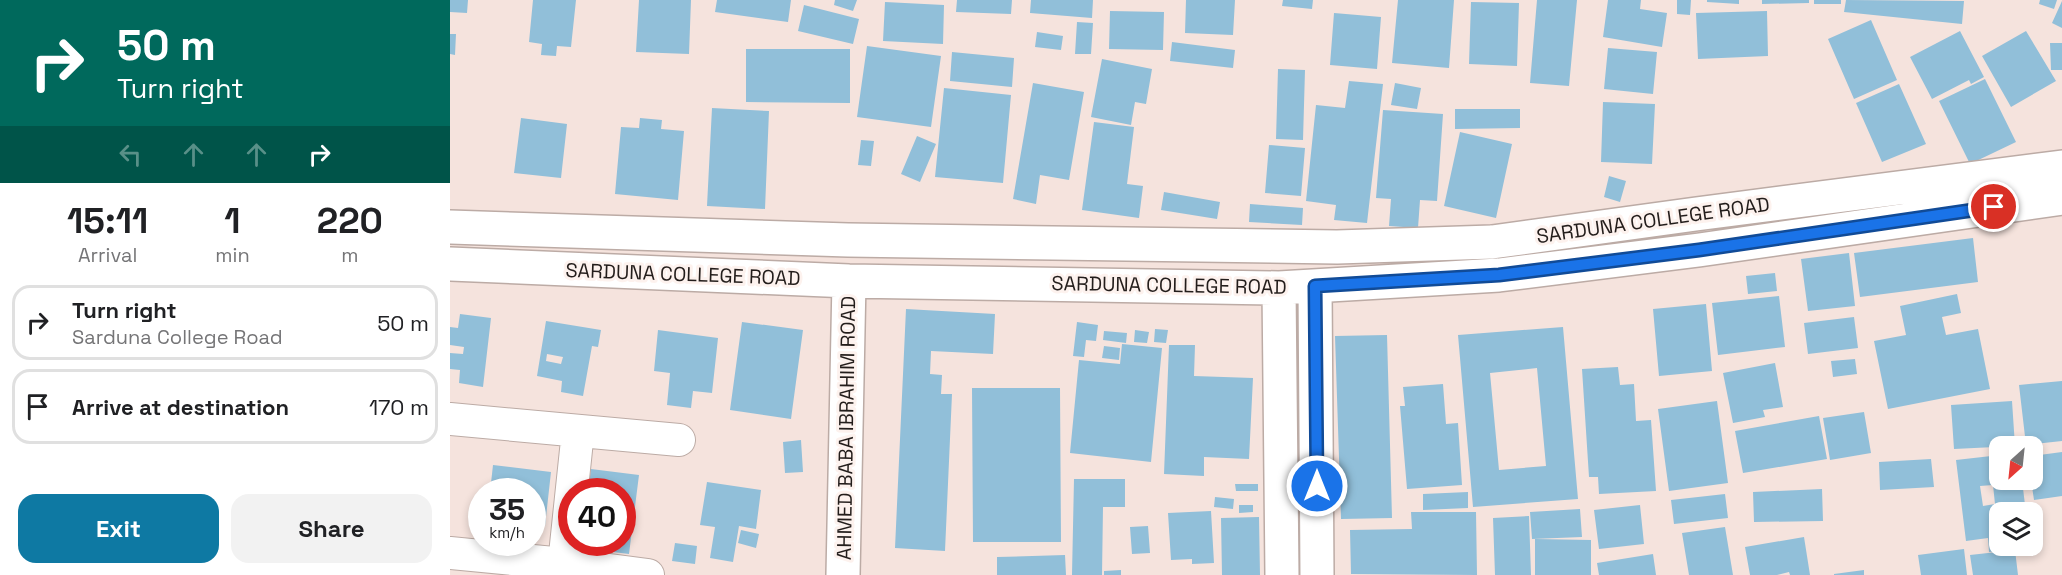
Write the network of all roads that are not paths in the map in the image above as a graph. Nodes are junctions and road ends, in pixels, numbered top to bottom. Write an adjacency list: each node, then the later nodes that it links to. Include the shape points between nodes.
1 (2062, 167): 3 (street, SARDUNA COLLEGE ROAD, via 1492,242 1337,247 848,240)
2 (2062, 198): 6 (street, SARDUNA COLLEGE ROAD, via 1499,275)
3 (450, 227)
4 (450, 264): 5 (street, SARDUNA COLLEGE ROAD)
5 (849, 281): 7 (street, SARDUNA COLLEGE ROAD); 14 (street, AHMED BABA IBRAHIM ROAD)
6 (1315, 286): 7 (street, SARDUNA COLLEGE ROAD); 16 (street)
7 (1279, 288): 15 (street)
8 (450, 419): 9 (street)
9 (578, 431): 10 (street); 12 (street)
10 (679, 440)
11 (450, 553): 12 (street)
12 (564, 564): 13 (street)
13 (648, 575)
14 (843, 575)
15 (1282, 575)
16 (1317, 575)

